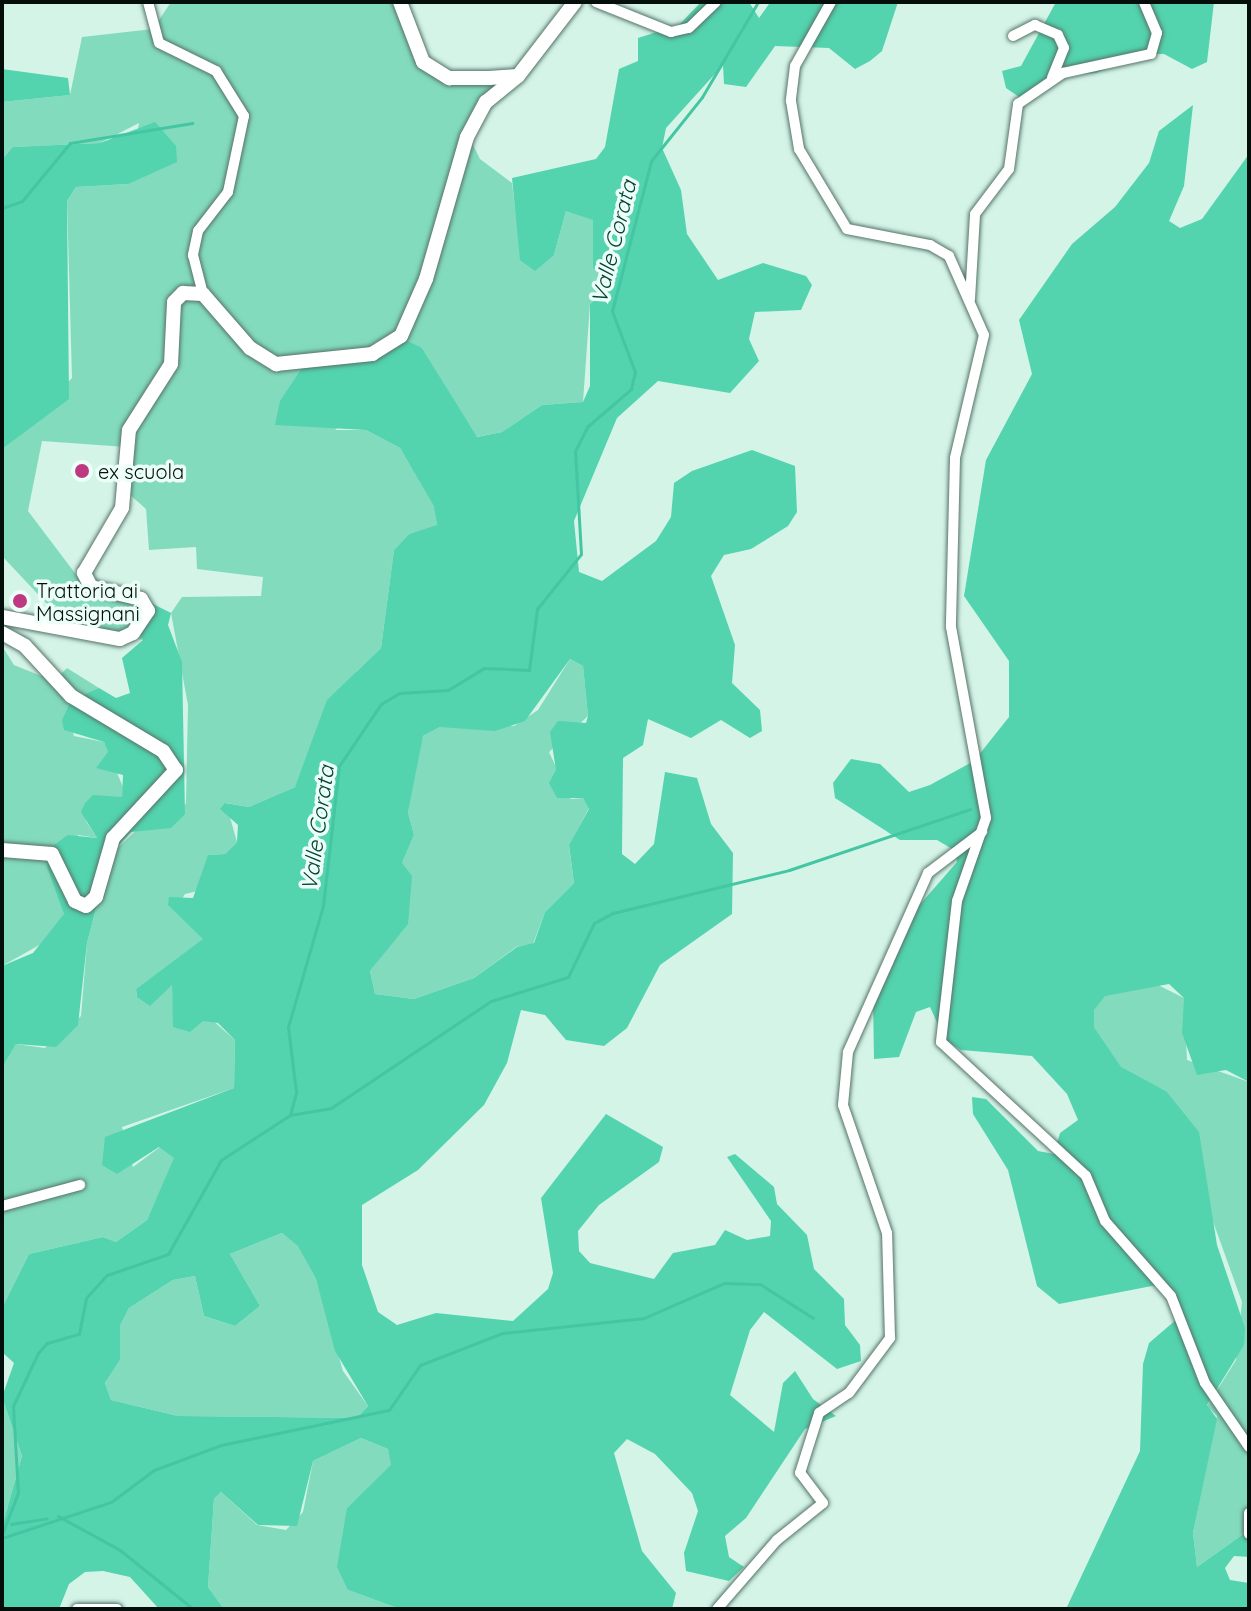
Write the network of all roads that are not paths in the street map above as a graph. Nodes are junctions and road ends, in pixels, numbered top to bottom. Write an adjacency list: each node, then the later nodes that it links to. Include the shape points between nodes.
1 (148, 2): 11 (street, via 159,43 216,71 244,116 228,192 198,231 193,255)
2 (400, 2): 9 (street, via 423,62 449,78)
3 (575, 2): 9 (street)
4 (596, 2): 5 (street, via 677,32)
5 (716, 2)
6 (831, 2): 12 (street, via 795,66 791,101 799,149 847,229 942,249)
7 (1144, 2): 10 (street, via 1157,33 1151,54)
8 (1013, 36): 10 (street, via 1035,25 1058,35 1064,48)
9 (518, 76): 11 (street, via 486,102 467,137 426,279 401,336 372,354 276,364 250,348)
10 (1052, 78): 12 (street, via 1018,104 1009,169 975,214)
11 (203, 294): 13 (street, via 183,293 174,302 171,364 129,430 122,508 84,573 91,587 141,599 144,622 120,639)
12 (970, 299): 15 (street, via 984,346 955,458 951,627 987,799)
13 (2, 617)
14 (2, 633): 16 (street, via 25,646 71,696 163,751 176,770 113,838 96,897 86,906 75,901 52,854)
15 (982, 832): 19 (street, via 957,901 941,1042 1086,1176 1105,1221 1171,1296 1205,1383); 24 (street, via 928,873 848,1052 843,1105 887,1233 890,1338 849,1393 819,1413 800,1473 823,1503 777,1540)
16 (2, 850)
17 (80, 1185): 18 (street)
18 (2, 1206)
19 (1249, 1447)
20 (1249, 1513): 21 (street)
21 (1249, 1534)
22 (77, 1609): 23 (street)
23 (117, 1609)
24 (717, 1609)

